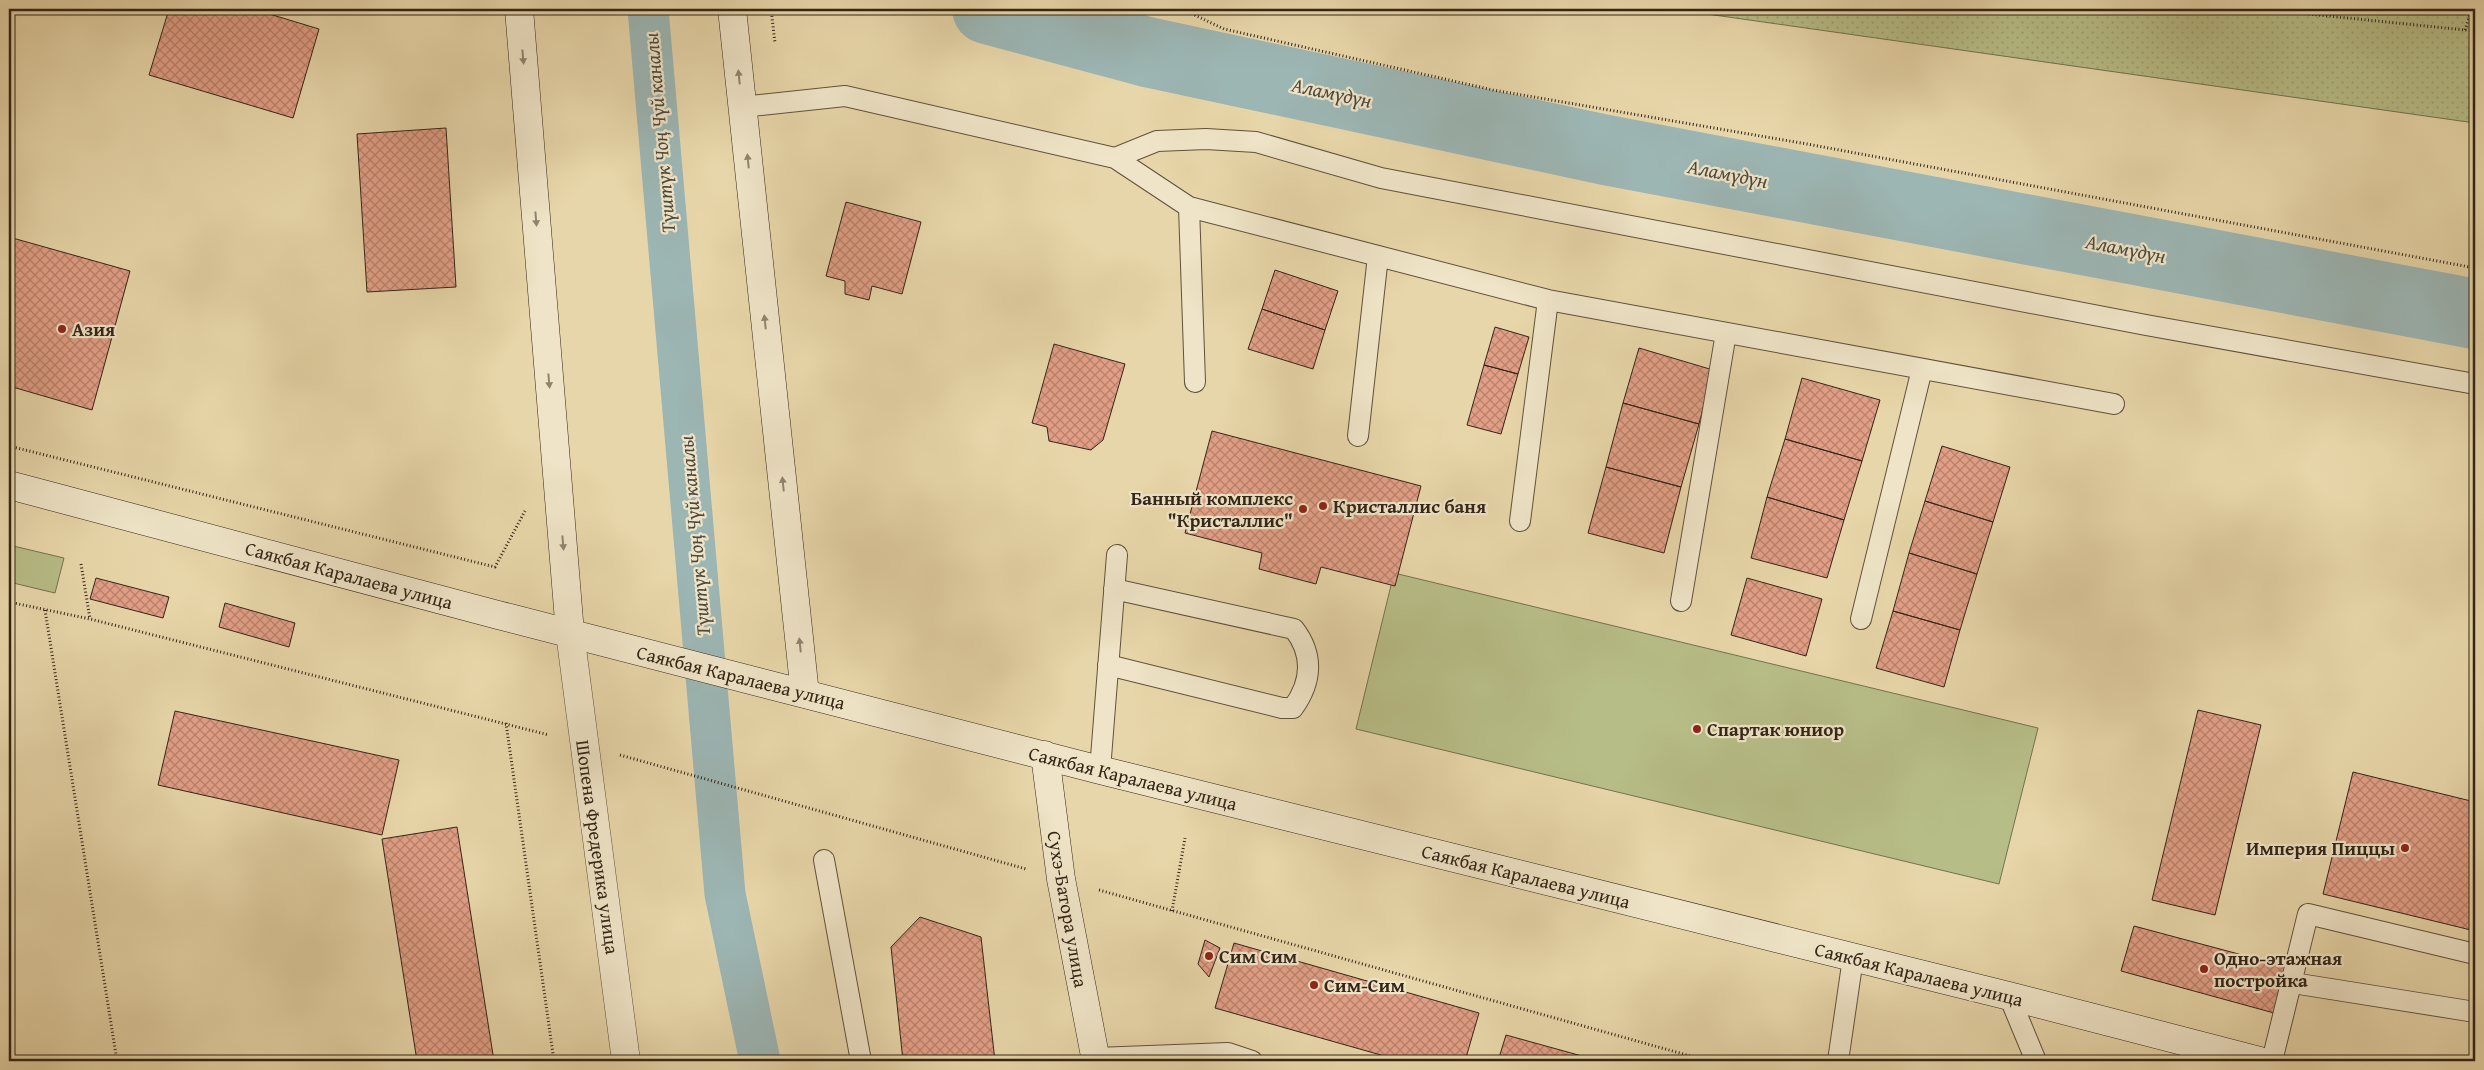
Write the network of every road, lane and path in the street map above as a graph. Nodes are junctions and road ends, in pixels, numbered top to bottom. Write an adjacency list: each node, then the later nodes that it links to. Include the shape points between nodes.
1 (519, 9): 34 (main road, Шопена Фредерика улица, one-way to 34)
2 (732, 9): 10 (main road, one-way to 2)
3 (772, 9): 9 (path)
4 (1182, 9): 14 (path, via 1224,29 1493,90 1807,144)
5 (2260, 9): 7 (path)
6 (2472, 9): 7 (path)
7 (2465, 30): 8 (path)
8 (2475, 31)
9 (775, 41)
10 (742, 107): 11 (lane, via 844,96); 36 (main road, one-way to 10)
11 (1115, 158): 12 (lane); 19 (lane, via 1157,141 1256,142 1391,180 2146,325)
12 (1190, 207): 13 (lane); 18 (lane)
13 (1378, 256): 15 (lane); 21 (lane)
14 (2475, 268)
15 (1548, 300): 16 (lane); 24 (lane)
16 (1726, 333): 17 (lane); 30 (lane)
17 (1922, 369): 20 (lane); 33 (lane)
18 (1195, 382)
19 (2475, 384)
20 (2114, 404)
21 (1358, 436)
22 (9, 446): 27 (path)
23 (9, 484): 34 (main road, Саякбая Каралаева улица)
24 (1520, 521)
25 (1117, 555): 28 (lane)
26 (81, 564): 32 (path)
27 (494, 567)
28 (1114, 589): 35 (lane); 35 (lane, via 1294,629 1303,640 1309,658 1303,695 1293,708)
29 (9, 602): 31 (path)
30 (1681, 602)
31 (45, 610): 32 (path); 52 (path)
32 (90, 619): 37 (path)
33 (1860, 619)
34 (570, 633): 36 (main road, Саякбая Каралаева улица); 38 (main road, Шопена Фредерика улица)
35 (1108, 665): 40 (lane)
36 (805, 694): 39 (main road, Саякбая Каралаева улица)
37 (506, 723): 38 (path); 53 (path)
38 (584, 744): 43 (path); 54 (main road, Шопена Фредерика улица)
39 (1044, 755): 40 (main road, Саякбая Каралаева улица); 43 (main road, Сухэ-Батора улица)
40 (1100, 770): 46 (main road, Саякбая Каралаева улица)
41 (1185, 838): 44 (path)
42 (824, 860): 55 (lane)
43 (1060, 879): 44 (path); 51 (main road, Сухэ-Батора улица)
44 (1172, 910): 57 (path)
45 (2475, 954): 47 (lane, via 2308,914)
46 (1853, 958): 48 (main road, Саякбая Каралаева улица); 58 (lane)
47 (2292, 983): 49 (lane); 61 (lane)
48 (2009, 996): 59 (lane); 60 (main road, Саякбая Каралаева улица)
49 (2475, 1012)
50 (1229, 1057): 51 (lane); 56 (lane)
51 (1096, 1060)
52 (117, 1061)
53 (554, 1061)
54 (626, 1061)
55 (861, 1061)
56 (1252, 1061)
57 (1708, 1061)
58 (1838, 1061)
59 (2036, 1061)
60 (2260, 1061)
61 (2272, 1061)

